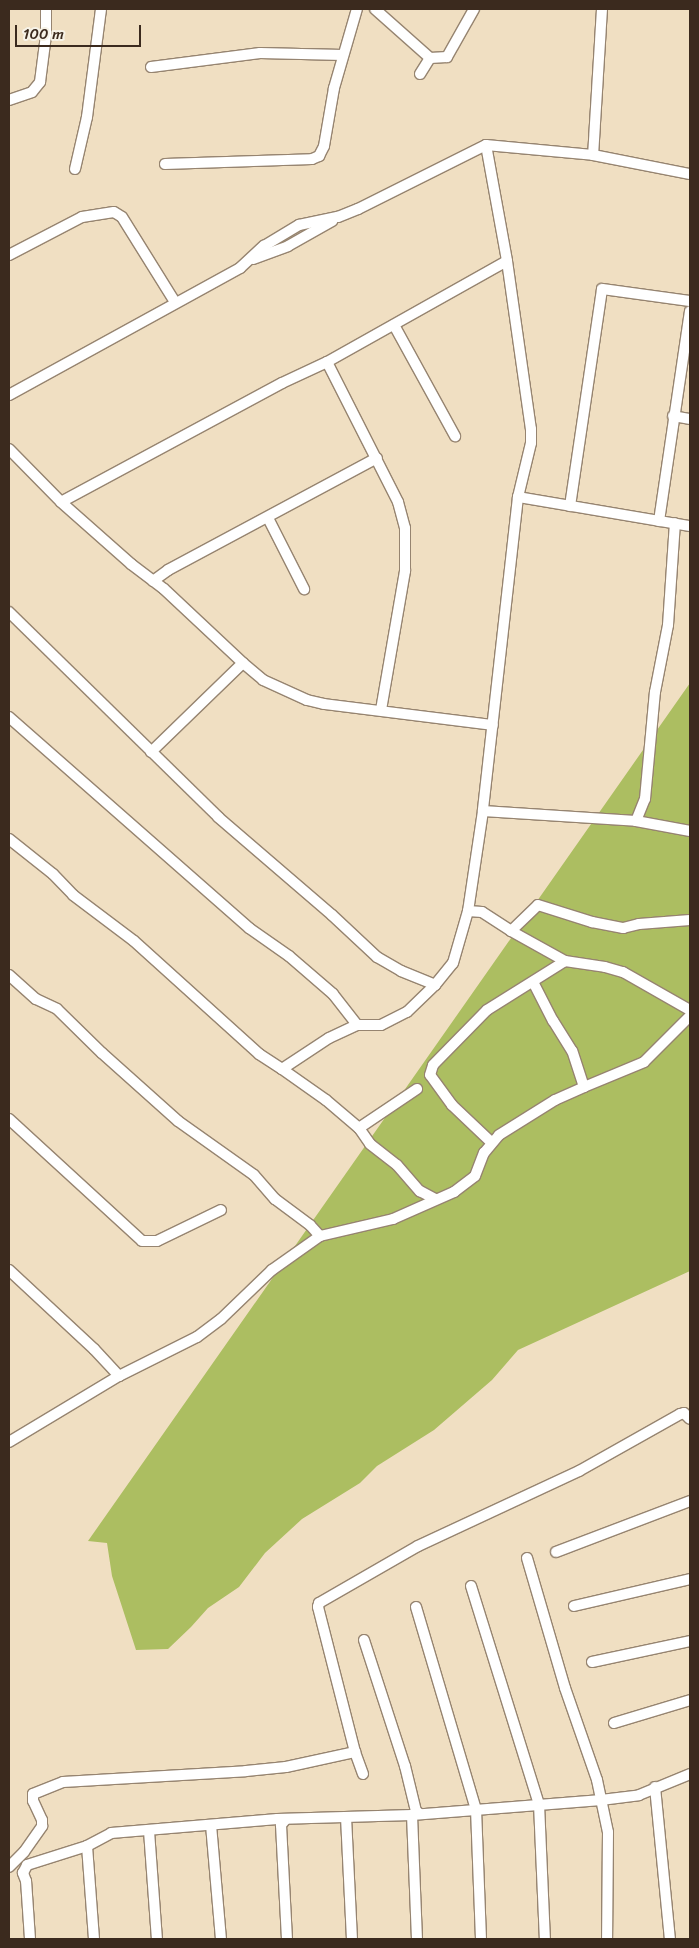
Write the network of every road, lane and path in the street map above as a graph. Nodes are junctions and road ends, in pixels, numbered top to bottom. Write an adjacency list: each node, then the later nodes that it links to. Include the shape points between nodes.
1 (46, 9): 11 (street, via 40,82 32,92)
2 (101, 9): 15 (street, via 87,117)
3 (357, 9): 7 (street)
4 (375, 9): 8 (street)
5 (474, 9): 8 (street, via 447,57)
6 (602, 9): 13 (street)
7 (343, 55): 9 (street, via 260,53); 14 (street, via 323,152 319,156 312,159)
8 (430, 58): 10 (street)
9 (151, 67)
10 (420, 74)
11 (9, 100)
12 (486, 145): 13 (street); 18 (street); 20 (street, via 358,209 300,225 264,246 240,268)
13 (593, 155): 16 (street)
14 (165, 164)
15 (75, 169)
16 (690, 174)
17 (9, 255): 20 (street, via 82,217 114,212 122,217)
18 (507, 261): 22 (street); 30 (street, via 531,429 528,460)
19 (690, 301): 32 (street, via 602,289)
20 (175, 302): 24 (street)
21 (690, 311): 25 (street)
22 (394, 325): 23 (street); 27 (street)
23 (327, 362): 29 (street); 31 (street)
24 (9, 395)
25 (673, 416): 26 (street); 34 (street)
26 (690, 419)
27 (455, 436)
28 (9, 449): 31 (street)
29 (377, 458): 33 (street); 41 (street, via 398,502 405,528 405,571)
30 (518, 497): 32 (street); 43 (street)
31 (61, 502): 37 (street)
32 (570, 506): 34 (street)
33 (268, 518): 37 (street); 38 (street)
34 (659, 521): 35 (street)
35 (675, 523): 36 (street); 46 (street, via 668,625 655,692 645,799)
36 (690, 526)
37 (153, 581): 40 (street)
38 (304, 589)
39 (9, 612): 44 (street)
40 (243, 663): 41 (street, via 263,680 307,700); 44 (street)
41 (381, 710): 43 (street)
42 (9, 717): 58 (street, via 249,928 289,956 333,994)
43 (493, 725): 45 (street)
44 (151, 752): 55 (street, via 218,818 377,957)
45 (483, 811): 46 (street); 49 (street)
46 (636, 821): 47 (street)
47 (690, 831)
48 (9, 839): 59 (street, via 53,874 72,895 134,941 260,1054)
49 (468, 911): 51 (street, via 482,912); 55 (street, via 453,963)
50 (690, 920): 51 (street, via 624,928 538,906)
51 (511, 931): 52 (street)
52 (565, 961): 54 (street); 56 (street, via 623,972)
53 (9, 975): 67 (street, via 36,998 57,1009 178,1121 254,1175 275,1199)
54 (533, 982): 60 (street, via 572,1051); 64 (street, via 487,1010 432,1065 430,1075 452,1105)
55 (435, 984): 58 (street, via 407,1012 382,1024)
56 (690, 1010)
57 (690, 1016): 60 (street, via 644,1062)
58 (357, 1025): 59 (street, via 329,1038)
59 (282, 1069): 63 (street)
60 (584, 1087): 64 (street, via 555,1100)
61 (417, 1089): 63 (street)
62 (9, 1118): 66 (street, via 142,1241 158,1241)
63 (359, 1128): 65 (street, via 370,1144 397,1165 420,1191)
64 (491, 1142): 65 (street, via 475,1176 454,1192)
65 (435, 1199): 67 (street, via 393,1219)
66 (221, 1210)
67 (320, 1236): 69 (street, via 272,1270 197,1337)
68 (9, 1270): 69 (street)
69 (119, 1376): 71 (street)
70 (690, 1419): 84 (street, via 680,1414 579,1471 418,1546 319,1603)
71 (9, 1442)
72 (690, 1501): 73 (street)
73 (556, 1552)
74 (528, 1558): 88 (street)
75 (690, 1579): 77 (street)
76 (471, 1586): 89 (street)
77 (574, 1606)
78 (416, 1607): 90 (street)
79 (364, 1640): 91 (street, via 405,1766)
80 (690, 1641): 81 (street)
81 (592, 1662)
82 (690, 1700): 83 (street)
83 (614, 1723)
84 (355, 1752): 85 (street); 97 (street, via 286,1767 63,1782 33,1794 42,1826)
85 (363, 1774)
86 (690, 1774): 87 (street)
87 (655, 1787): 88 (street, via 638,1795); 108 (street)
88 (601, 1800): 89 (street); 107 (street, via 608,1832)
89 (539, 1804): 90 (street); 106 (street)
90 (476, 1809): 91 (street); 105 (street)
91 (416, 1814): 92 (street); 104 (street)
92 (346, 1817): 93 (street); 103 (street)
93 (286, 1819): 94 (street); 102 (street, via 281,1825)
94 (211, 1826): 95 (street); 101 (street)
95 (149, 1831): 96 (street, via 111,1833); 100 (street)
96 (87, 1846): 98 (street, via 27,1865 23,1873); 99 (street)
97 (9, 1867)
98 (30, 1939)
99 (94, 1939)
100 (157, 1939)
101 (221, 1939)
102 (287, 1939)
103 (352, 1939)
104 (417, 1939)
105 (481, 1939)
106 (545, 1939)
107 (607, 1939)
108 (670, 1939)

